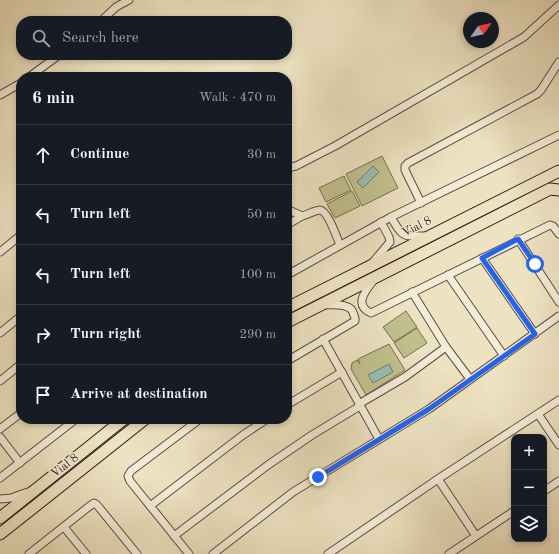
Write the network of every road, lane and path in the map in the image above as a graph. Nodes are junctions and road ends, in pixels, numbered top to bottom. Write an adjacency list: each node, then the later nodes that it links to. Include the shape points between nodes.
1 (129, 0): 3 (street)
2 (559, 5): 12 (street, via 524,37 335,146)
3 (106, 16)
4 (52, 60): 6 (street)
5 (559, 62): 7 (street)
6 (36, 72)
7 (552, 75): 8 (street); 15 (street, via 537,94 408,163 405,170)
8 (559, 79)
9 (16, 86): 10 (street)
10 (0, 95)
11 (559, 134): 15 (street)
12 (292, 167)
13 (559, 171): 23 (main road, Vial 8)
14 (559, 190): 33 (main road, via 550,189)
15 (421, 203): 18 (street)
16 (292, 211): 17 (street)
17 (302, 216): 19 (street); 27 (street, via 323,211 328,216)
18 (391, 217): 20 (street); 21 (street)
19 (292, 222)
20 (381, 222): 24 (street); 27 (street)
21 (399, 231): 23 (street, via 407,236); 24 (street)
22 (559, 234): 26 (street, via 550,225)
23 (430, 236): 30 (main road, Vial 8)
24 (389, 237): 30 (street, via 388,246)
25 (16, 239): 28 (street)
26 (518, 239): 29 (street); 36 (street)
27 (340, 245): 31 (street)
28 (0, 252)
29 (482, 258): 32 (street); 44 (street)
30 (371, 265): 37 (main road, Vial 8)
31 (292, 272)
32 (448, 275): 34 (street); 47 (street)
33 (376, 277): 35 (street, via 363,294); 38 (main road)
34 (412, 292): 35 (street, via 371,313 365,309); 46 (street)
35 (362, 301): 39 (street)
36 (559, 302)
37 (292, 305)
38 (321, 305): 39 (street); 42 (main road)
39 (349, 308): 45 (street, via 356,318 355,321)
40 (559, 316): 44 (street)
41 (16, 320): 43 (street)
42 (292, 320)
43 (0, 333)
44 (535, 334): 47 (street)
45 (323, 339): 48 (street); 50 (street)
46 (446, 347): 51 (street); 55 (street)
47 (504, 356): 51 (street)
48 (292, 358)
49 (16, 368): 52 (street)
50 (342, 372): 54 (street); 55 (street)
51 (470, 379): 65 (street, via 429,409)
52 (0, 381)
53 (559, 400): 56 (street)
54 (292, 402)
55 (360, 405): 65 (street); 79 (street, via 268,465)
56 (538, 414): 66 (street); 69 (street)
57 (16, 417): 63 (street)
58 (69, 424): 67 (street)
59 (118, 424): 71 (main road, Vial 8)
60 (139, 424): 78 (main road, Vial 8)
61 (193, 424): 74 (street, via 131,470 128,476 130,481)
62 (260, 424): 74 (street)
63 (0, 429)
64 (0, 437): 67 (street)
65 (379, 440): 85 (street, via 293,492)
66 (559, 445)
67 (20, 462): 68 (street)
68 (0, 478)
69 (438, 479): 80 (street); 86 (street)
70 (559, 481): 72 (street)
71 (40, 487): 73 (street, via 11,498); 76 (main road, Vial 8)
72 (547, 489)
73 (0, 499)
74 (150, 506): 79 (street)
75 (511, 513): 80 (street)
76 (0, 518)
77 (64, 527): 81 (street); 82 (street); 83 (street, via 91,505 97,505)
78 (0, 534)
79 (174, 536): 84 (street)
80 (476, 536): 87 (street)
81 (33, 553)
82 (86, 554)
83 (137, 554)
84 (189, 554)
85 (213, 554)
86 (329, 554)
87 (449, 554)

